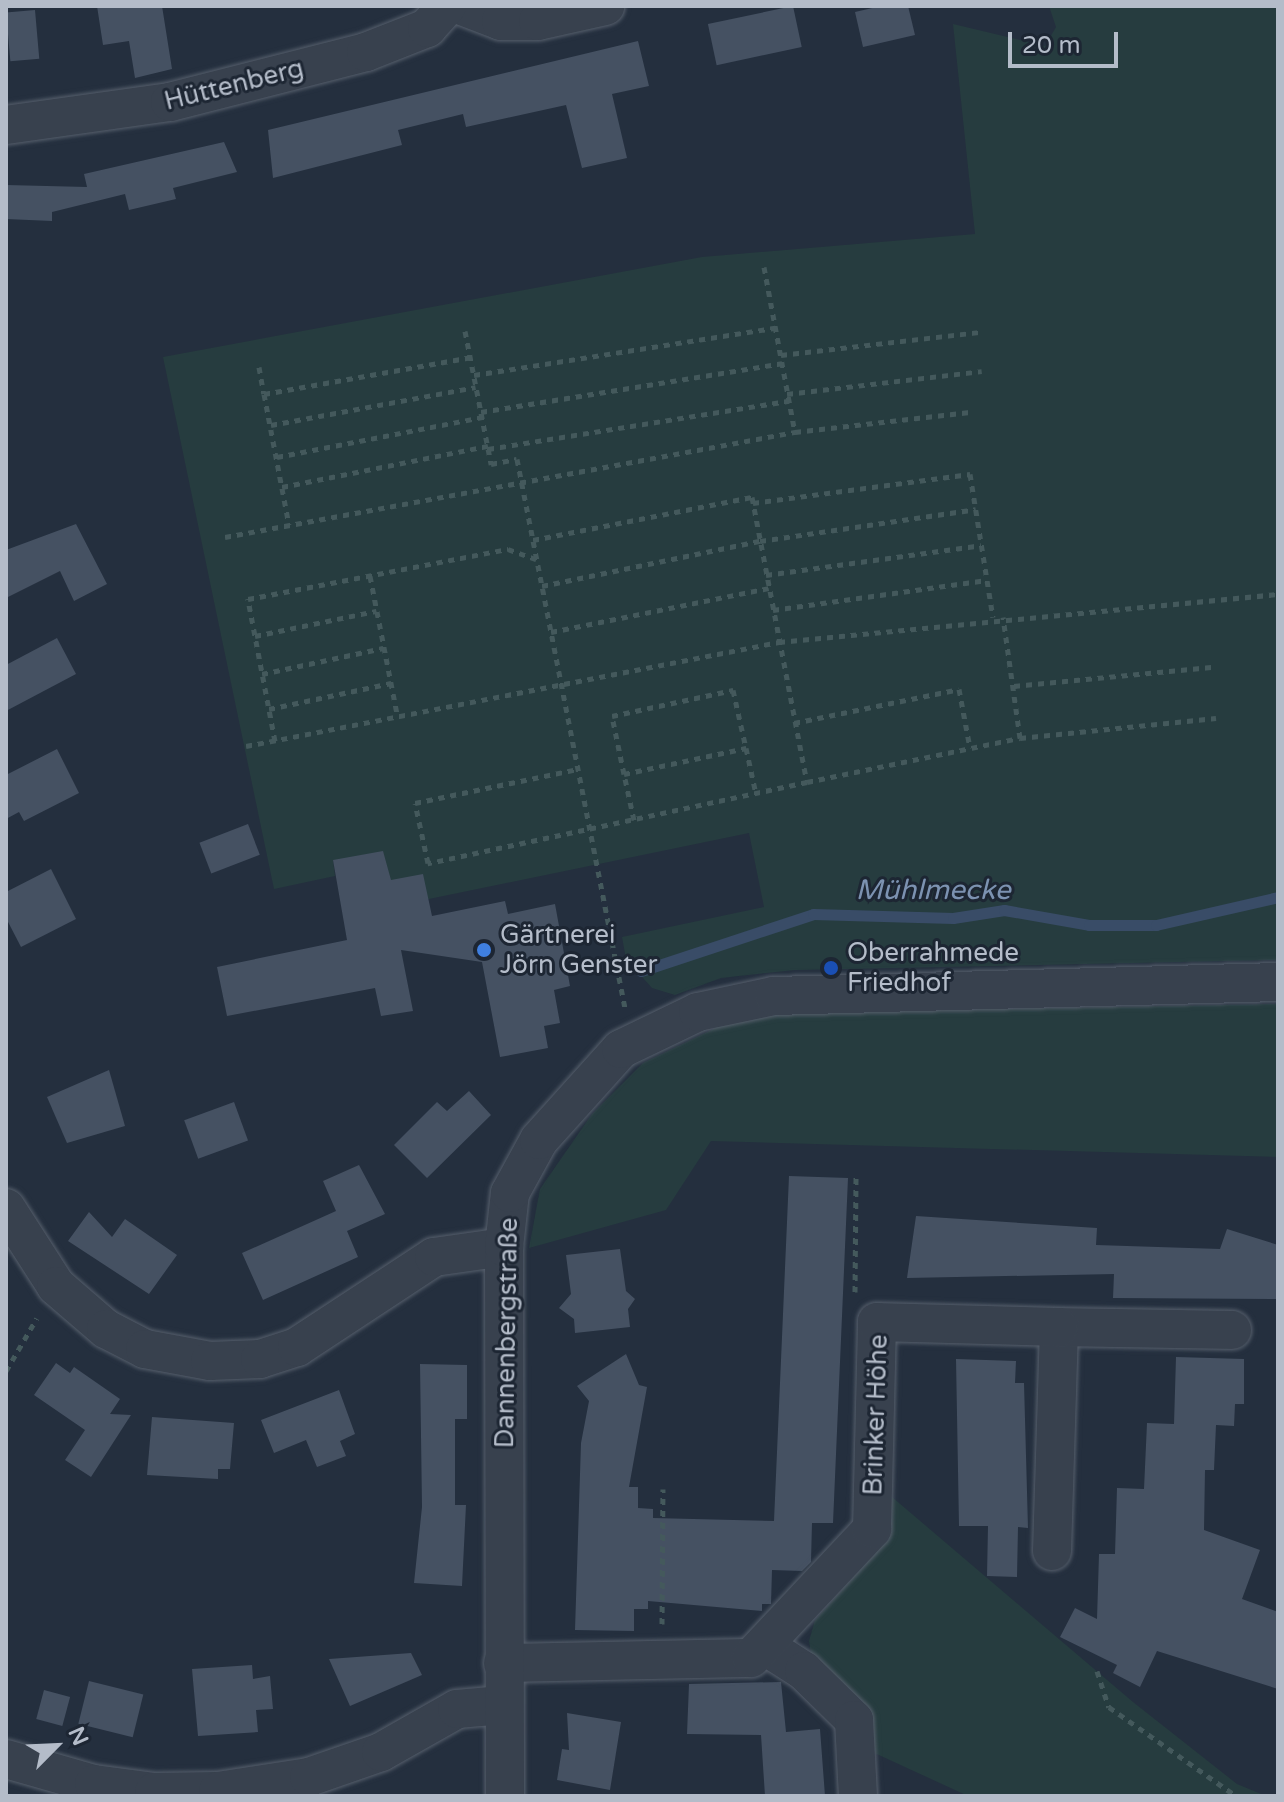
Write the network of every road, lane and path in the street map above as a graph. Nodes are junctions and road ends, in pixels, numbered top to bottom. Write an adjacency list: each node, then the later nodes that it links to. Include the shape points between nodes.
1 (447, 6): 4 (street, Hüttenberg, via 427,28 366,52 170,102)
2 (462, 6): 3 (street, via 501,21)
3 (605, 6)
4 (6, 125)
5 (764, 267): 6 (path)
6 (775, 328): 9 (path); 14 (path)
7 (465, 331): 10 (path)
8 (979, 332): 9 (path)
9 (781, 355): 11 (path)
10 (471, 357): 14 (path); 16 (path)
11 (782, 363): 17 (path); 19 (path)
12 (259, 367): 16 (path)
13 (982, 371): 17 (path)
14 (474, 375): 15 (path)
15 (476, 387): 19 (path); 20 (path)
16 (264, 394): 20 (path)
17 (788, 398): 21 (path); 22 (path)
18 (970, 412): 21 (path)
19 (481, 414): 22 (path); 23 (path)
20 (271, 425): 23 (path)
21 (795, 432): 24 (path)
22 (488, 447): 24 (path, via 491,464 517,459); 25 (path)
23 (277, 457): 25 (path)
24 (522, 483): 28 (path); 30 (path)
25 (282, 487): 28 (path)
26 (753, 503): 27 (path, via 970,474); 30 (path, via 752,497); 31 (path)
27 (976, 509): 31 (path); 32 (path)
28 (289, 525): 29 (path)
29 (225, 537)
30 (533, 540): 33 (path)
31 (760, 541): 34 (path); 37 (path)
32 (981, 545): 34 (path); 36 (path)
33 (537, 560): 35 (path, via 508,549); 37 (path)
34 (766, 575): 38 (path)
35 (370, 576): 41 (path); 45 (path, via 248,599)
36 (987, 580): 40 (path); 42 (path)
37 (542, 586): 44 (path)
38 (769, 588): 40 (path); 44 (path)
39 (1278, 594): 43 (path)
40 (773, 610): 46 (path)
41 (376, 611): 45 (path); 47 (path)
42 (993, 617): 43 (path); 46 (path)
43 (1003, 617): 52 (path)
44 (551, 632): 51 (path)
45 (255, 636): 49 (path)
46 (779, 642): 51 (path); 56 (path)
47 (383, 648): 49 (path); 50 (path)
48 (1211, 667): 52 (path)
49 (262, 674): 53 (path)
50 (391, 683): 53 (path); 54 (path)
51 (562, 684): 54 (path); 62 (path)
52 (1014, 686): 57 (path)
53 (269, 709): 58 (path)
54 (397, 714): 58 (path)
55 (1216, 718): 57 (path)
56 (794, 723): 61 (path, via 959,689); 64 (path)
57 (1020, 738): 61 (path)
58 (275, 741): 59 (path)
59 (246, 746)
60 (746, 748): 63 (path); 63 (path, via 733,690 612,716); 65 (path)
61 (970, 748): 64 (path)
62 (578, 769): 67 (path); 67 (path, via 415,803 428,863)
63 (624, 774): 66 (path)
64 (807, 782): 65 (path)
65 (756, 794): 66 (path)
66 (634, 820): 67 (path)
67 (591, 830): 69 (path)
68 (1278, 982): 69 (street, Dannenbergstraße, via 774,996 724,1003)
69 (632, 1044): 72 (street, Dannenbergstraße, via 539,1140 510,1193)
70 (856, 1177): 74 (path, via 854,1322)
71 (6, 1208): 73 (street)
72 (504, 1247): 73 (street, via 434,1257 335,1328 260,1359 210,1361 145,1349 106,1329); 82 (street, Dannenbergstraße)
73 (56, 1286): 77 (path)
74 (877, 1322): 75 (street, Brinker Höhe); 80 (street, Brinker Höhe, via 872,1529)
75 (1059, 1327): 76 (street, Brinker Höhe); 79 (street)
76 (1232, 1330)
77 (6, 1371)
78 (663, 1489): 81 (path)
79 (1052, 1551)
80 (765, 1646): 81 (street, Brinker Höhe, via 735,1663); 87 (street, via 804,1671 854,1720)
81 (662, 1662): 82 (street, Brinker Höhe)
82 (503, 1663): 84 (street, Dannenbergstraße)
83 (1097, 1671): 88 (path, via 1109,1707)
84 (503, 1705): 85 (street, via 457,1709 381,1752 309,1777 218,1791 154,1792 94,1784); 86 (street, Dannenbergstraße)
85 (6, 1759)
86 (505, 1796)
87 (858, 1796)
88 (1236, 1796)

